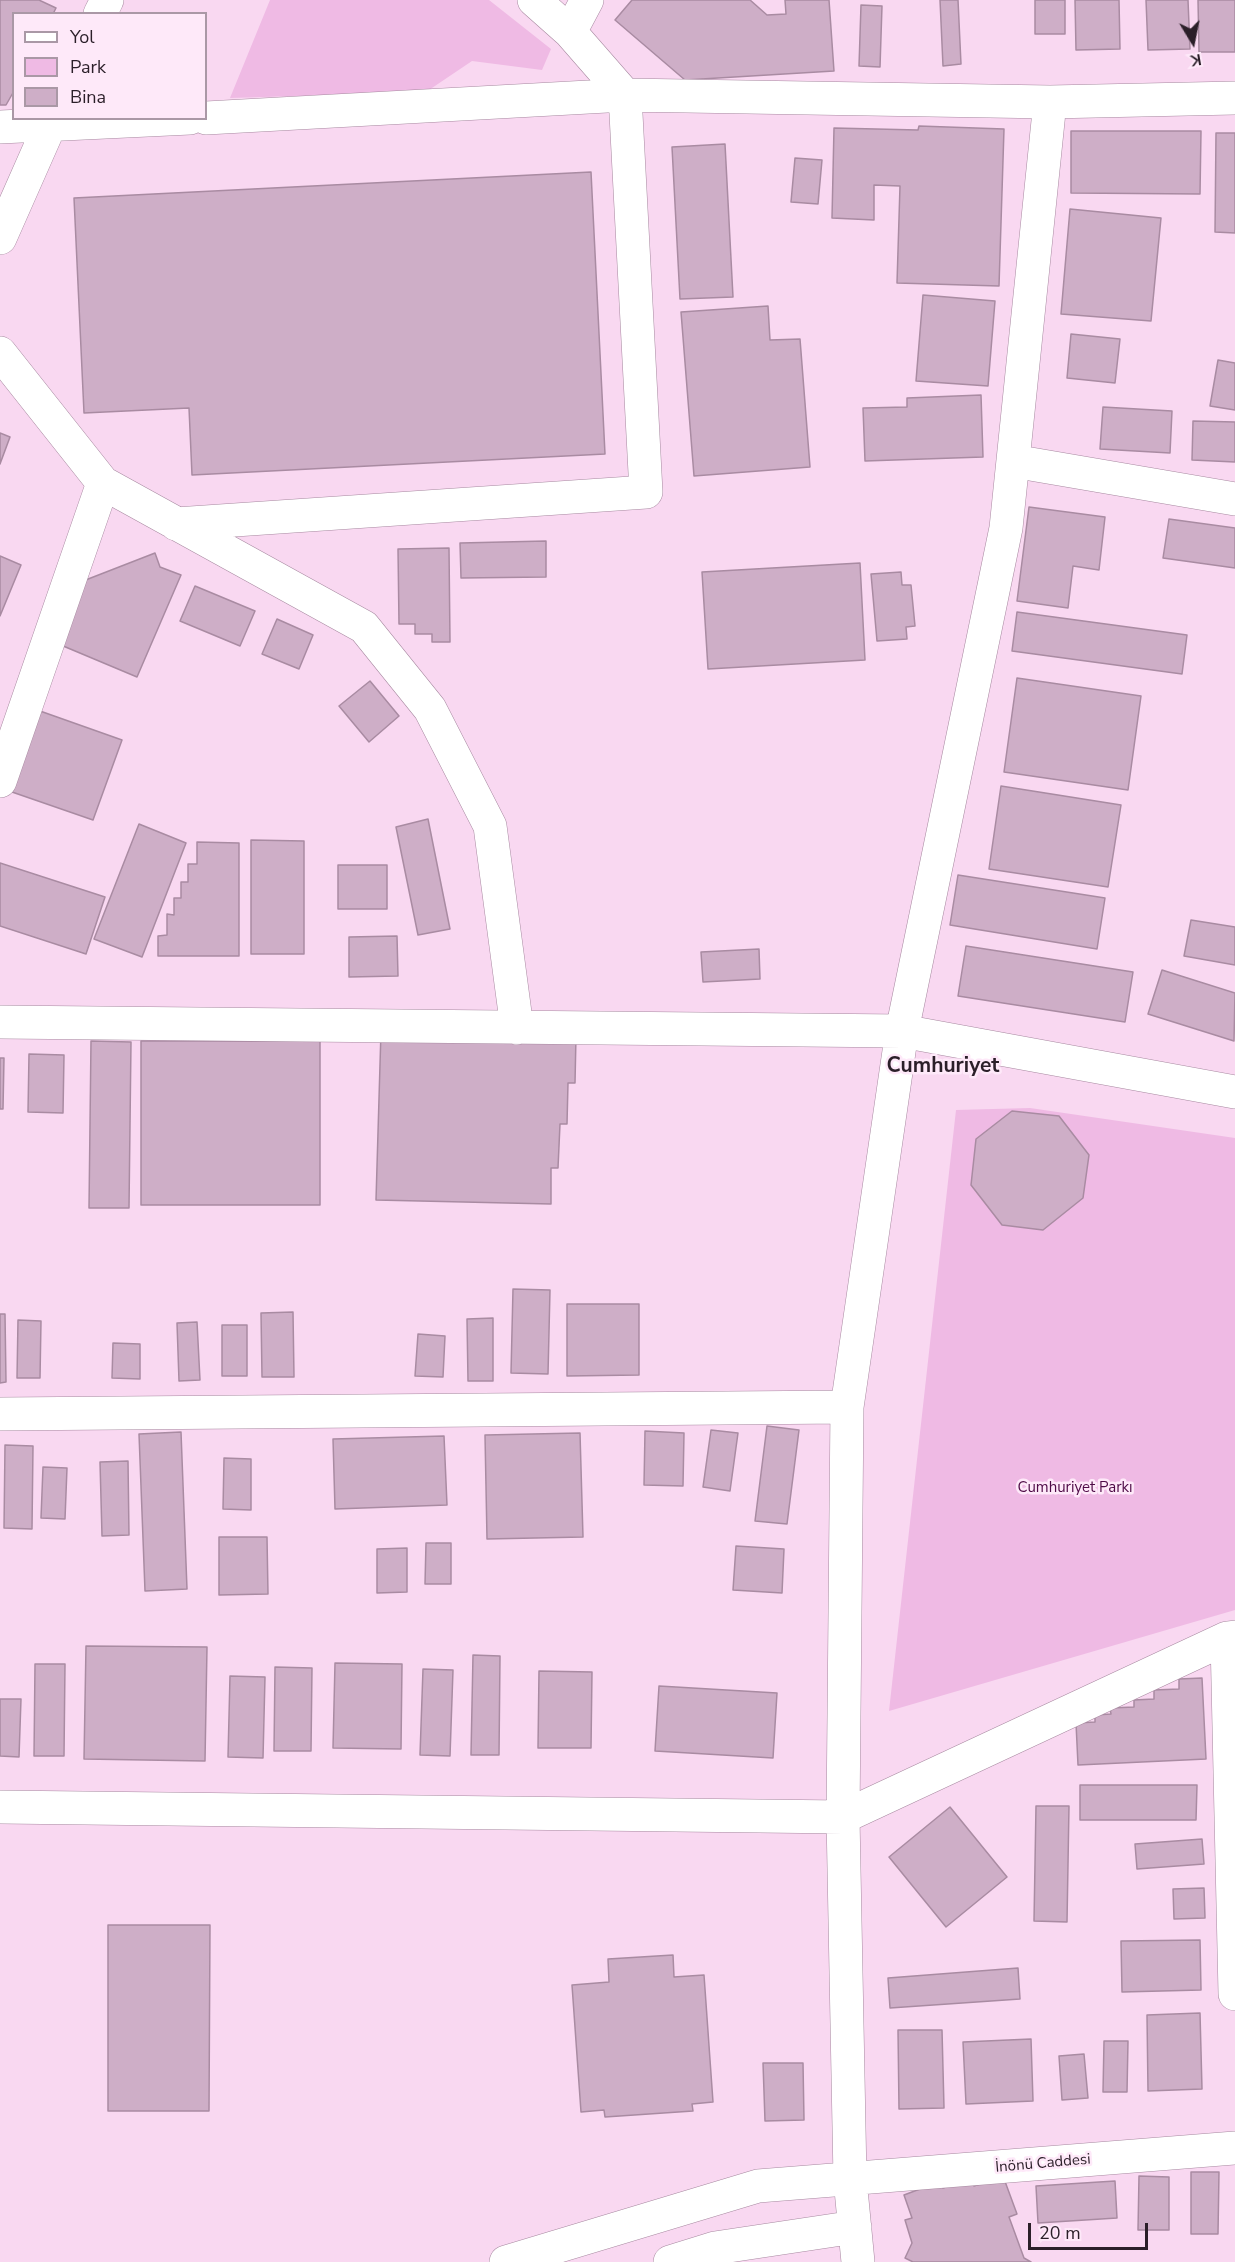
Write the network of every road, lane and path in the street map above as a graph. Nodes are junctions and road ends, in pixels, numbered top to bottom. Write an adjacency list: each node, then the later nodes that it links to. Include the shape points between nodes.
1 (534, 0): 3 (street)
2 (587, 0): 3 (street)
3 (570, 32): 4 (street)
4 (625, 95): 6 (street); 7 (street); 16 (street, via 646,492)
5 (1235, 98): 6 (street)
6 (1050, 102): 13 (street)
7 (207, 118)
8 (121, 120): 9 (street)
9 (52, 122): 10 (street); 11 (street)
10 (0, 127)
11 (0, 238)
12 (0, 353): 14 (street)
13 (1013, 461): 15 (street); 20 (street, via 1006,528)
14 (103, 483): 16 (street); 17 (street)
15 (1235, 499)
16 (176, 524): 19 (street, via 364,627 430,709 490,826)
17 (0, 781)
18 (0, 1022): 19 (street)
19 (517, 1028): 20 (street)
20 (902, 1031): 21 (street); 22 (street)
21 (1235, 1092)
22 (847, 1407): 23 (street); 26 (street)
23 (0, 1414)
24 (1231, 1637): 26 (street); 27 (street)
25 (0, 1807): 26 (street)
26 (843, 1817): 29 (street)
27 (1235, 1994)
28 (1235, 2148): 29 (street, İnönü Caddesi)
29 (850, 2179): 30 (street); 31 (street, İnönü Caddesi, via 758,2186)
30 (855, 2226): 32 (street, via 715,2248); 33 (street)
31 (506, 2262)
32 (670, 2262)
33 (858, 2262)

